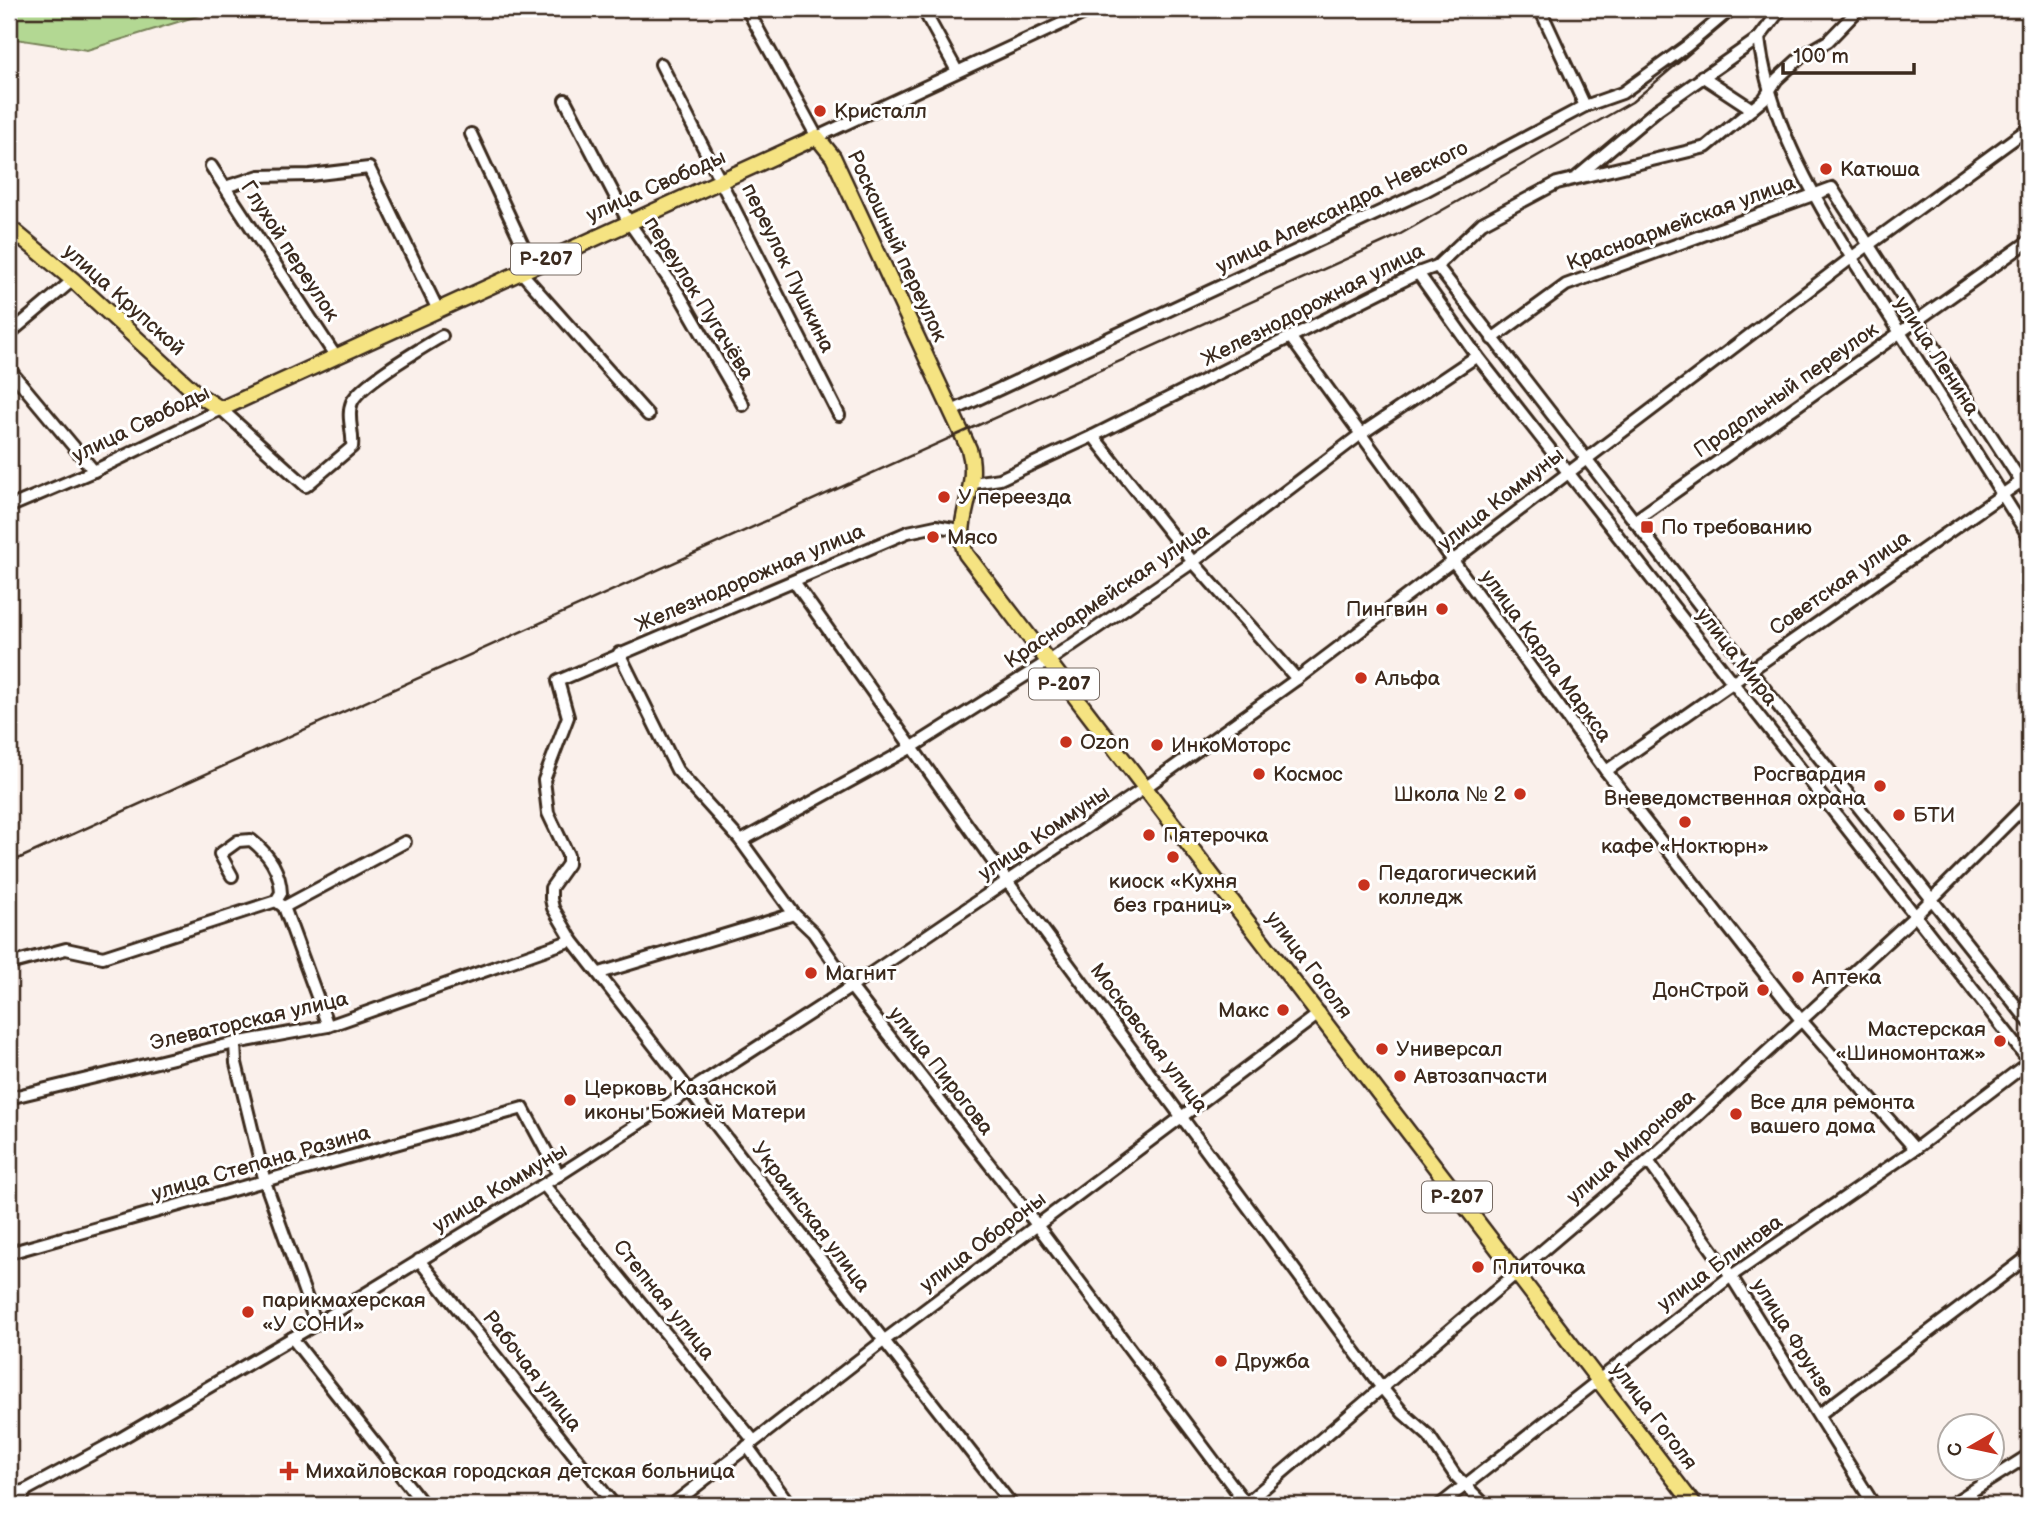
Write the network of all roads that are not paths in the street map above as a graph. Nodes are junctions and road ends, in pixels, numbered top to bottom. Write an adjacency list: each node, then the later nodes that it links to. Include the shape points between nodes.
1 (747, 9): 19 (street, Роскошный переулок)
2 (923, 9): 11 (street)
3 (1093, 9): 8 (street, улица Свободы)
4 (1540, 9): 15 (street)
5 (1731, 9): 15 (street, улица Александра Невского, via 1649,75 1622,93)
6 (1781, 9): 9 (street)
7 (1859, 9): 13 (street, Железнодорожная улица, via 1828,41 1785,71)
8 (1076, 12): 11 (street, улица Свободы)
9 (1759, 38): 12 (street); 13 (street, улица Ленина)
10 (661, 64): 21 (street, переулок Пушкина)
11 (957, 71): 19 (street, улица Свободы)
12 (1702, 76): 16 (street); 22 (street)
13 (1770, 90): 16 (street, Железнодорожная улица); 24 (street, улица Ленина)
14 (565, 100): 25 (street, переулок Пугачёва)
15 (1585, 107): 46 (street, улица Александра Невского, via 1425,191)
16 (1752, 109): 22 (street, Железнодорожная улица, via 1706,147)
17 (2029, 128): 28 (street, улица Коммуны)
18 (471, 134): 31 (street)
19 (817, 137): 21 (main road, улица Свободы / Р-207); 46 (main road, Роскошный переулок, via 833,157)
20 (211, 166): 23 (street, Глухой переулок)
21 (722, 179): 25 (main road, улица Свободы / Р-207); 48 (street, переулок Пушкина)
22 (1574, 179): 30 (street, Железнодорожная улица, via 1557,183 1482,223)
23 (225, 187): 34 (street, via 259,176 369,168); 42 (street, Глухой переулок)
24 (1816, 194): 28 (street, улица Ленина, via 1832,188); 29 (street, улица Ленина); 40 (street, Красноармейская улица, via 1566,285)
25 (628, 221): 31 (main road, улица Свободы / Р-207); 44 (street, переулок Пугачёва, via 679,295)
26 (9, 227): 33 (main road, улица Крупской)
27 (2029, 241): 35 (street, Продольный переулок)
28 (1867, 246): 29 (street, улица Коммуны); 35 (street, улица Ленина)
29 (1851, 259): 36 (street, улица Ленина); 51 (street, улица Коммуны)
30 (1437, 267): 32 (street, Железнодорожная улица); 40 (street, улица Мира)
31 (526, 268): 34 (main road, улица Свободы / Р-207); 47 (street)
32 (1418, 273): 39 (street, Железнодорожная улица); 41 (street, улица Мира)
33 (73, 280): 37 (street); 45 (main road, улица Крупской, via 197,394)
34 (438, 310): 42 (main road, улица Свободы / Р-207)
35 (1917, 321): 36 (street, Продольный переулок); 54 (street, улица Ленина)
36 (1900, 333): 56 (street, улица Ленина); 59 (street, Продольный переулок)
37 (9, 334)
38 (442, 337): 45 (street, улица Крупской, via 363,389 350,412 352,447 306,486)
39 (1291, 338): 49 (street, улица Карла Маркса); 50 (street, Железнодорожная улица)
40 (1492, 339): 51 (street, улица Мира)
41 (1477, 356): 49 (street, Красноармейская улица); 53 (street, улица Мира)
42 (336, 357): 45 (main road, улица Свободы / Р-207)
43 (9, 369): 52 (street)
44 (743, 405)
45 (221, 408): 52 (street, улица Свободы)
46 (952, 411): 55 (main road, Роскошный переулок, via 972,461)
47 (648, 415)
48 (839, 415)
49 (1361, 434): 62 (street, улица Карла Маркса); 63 (street, Красноармейская улица)
50 (1093, 436): 55 (street, Железнодорожная улица, via 1000,479); 63 (street)
51 (1587, 457): 53 (street, улица Коммуны); 59 (street, улица Мира)
52 (94, 471): 58 (street, улица Свободы)
53 (1569, 471): 62 (street, улица Коммуны); 70 (street, улица Мира)
54 (2025, 478): 56 (street, Советская улица); 57 (street, улица Ленина)
55 (973, 483): 60 (main road)
56 (2002, 494): 61 (street, улица Ленина); 67 (street, Советская улица)
57 (2029, 494)
58 (9, 507)
59 (1634, 521): 67 (street, улица Мира)
60 (960, 530): 64 (street, Железнодорожная улица, via 936,526 916,530); 66 (main road, улица Гоголя / Р-207, via 966,554)
61 (2029, 537)
62 (1452, 561): 68 (street, улица Коммуны); 72 (street, улица Карла Маркса)
63 (1193, 562): 66 (street, Красноармейская улица); 68 (street)
64 (795, 583): 65 (street, Железнодорожная улица); 71 (street, Московская улица)
65 (619, 653): 69 (street, Железнодорожная улица); 75 (street, улица Пирогова, via 677,770)
66 (1047, 662): 71 (street, Красноармейская улица); 73 (main road, улица Гоголя / Р-207)
67 (1749, 669): 70 (street, Советская улица); 79 (street, улица Мира)
68 (1297, 679): 73 (street, улица Коммуны)
69 (558, 681): 83 (street, Украинская улица, via 568,717 544,780 548,813 568,855 568,864 551,888 551,899)
70 (1732, 683): 72 (street, Советская улица); 82 (street, улица Мира)
71 (914, 746): 75 (street, Красноармейская улица); 78 (street, Московская улица)
72 (1606, 771): 88 (street, улица Карла Маркса)
73 (1146, 787): 78 (street, улица Коммуны); 87 (main road, улица Гоголя / Р-207)
74 (2029, 802): 79 (street, улица Миронова)
75 (741, 841): 81 (street, улица Пирогова)
76 (405, 842): 80 (street)
77 (232, 876): 80 (street, via 220,854 238,841 251,840 276,868)
78 (1007, 881): 86 (street, улица Коммуны); 95 (street, Московская улица)
79 (1932, 899): 82 (street, улица Миронова); 89 (street, улица Мира)
80 (280, 904): 84 (street, via 103,957 66,948); 90 (street)
81 (794, 914): 85 (street); 86 (street, улица Пирогова, via 813,932)
82 (1915, 916): 88 (street, улица Миронова); 92 (street, улица Мира)
83 (572, 940): 85 (street, Украинская улица); 90 (street, Элеваторская улица)
84 (9, 964)
85 (600, 973): 93 (street, Украинская улица)
86 (851, 987): 93 (street, улица Коммуны); 101 (street, улица Пирогова)
87 (1320, 1013): 95 (street, улица Обороны); 105 (main road, улица Гоголя / Р-207)
88 (1801, 1020): 96 (street, улица Карла Маркса); 97 (street, улица Миронова)
89 (2029, 1022)
90 (328, 1027): 91 (street, Элеваторская улица)
91 (235, 1043): 94 (street, Элеваторская улица); 99 (street)
92 (2029, 1062): 96 (street, улица Блинова)
93 (690, 1091): 98 (street, улица Коммуны); 109 (street, Украинская улица)
94 (9, 1098)
95 (1183, 1115): 101 (street, улица Обороны); 111 (street, Московская улица)
96 (1915, 1149): 106 (street, улица Блинова)
97 (1648, 1161): 105 (street, улица Миронова); 106 (street, улица Фрунзе)
98 (559, 1175): 99 (street, улица Степана Разина, via 523,1108); 100 (street, улица Коммуны)
99 (265, 1182): 102 (street, улица Степана Разина); 107 (street)
100 (544, 1185): 104 (street, улица Коммуны); 113 (street, Степная улица)
101 (1037, 1225): 109 (street, улица Обороны); 125 (street, улица Пирогова)
102 (9, 1253)
103 (2029, 1256): 112 (street)
104 (419, 1260): 107 (street, улица Коммуны); 121 (street, Рабочая улица)
105 (1516, 1271): 110 (main road, улица Гоголя / Р-207); 111 (street, улица Миронова)
106 (1731, 1276): 110 (street, улица Блинова); 112 (street, улица Фрунзе)
107 (316, 1324): 108 (street, улица Коммуны)
108 (292, 1338): 116 (street, улица Коммуны); 120 (street)
109 (882, 1342): 113 (street, улица Обороны); 124 (street, Украинская улица)
110 (1599, 1378): 115 (street, улица Блинова); 128 (main road, улица Гоголя / Р-207)
111 (1382, 1388): 115 (street, Московская улица, via 1429,1436); 125 (street, улица Миронова)
112 (1819, 1414): 129 (street, улица Фрунзе)
113 (750, 1443): 122 (street, улица Обороны); 123 (street, Степная улица)
114 (2029, 1455): 130 (street)
115 (1464, 1486): 126 (street, улица Блинова); 127 (street, Московская улица)
116 (26, 1490): 117 (street, улица Коммуны); 118 (street, улица Коммуны); 119 (street)
117 (9, 1496)
118 (9, 1504)
119 (19, 1505)
120 (424, 1505)
121 (614, 1505)
122 (672, 1505)
123 (790, 1505)
124 (1012, 1505)
125 (1246, 1505)
126 (1440, 1505)
127 (1485, 1505)
128 (1694, 1505)
129 (1874, 1505)
130 (1950, 1505)

